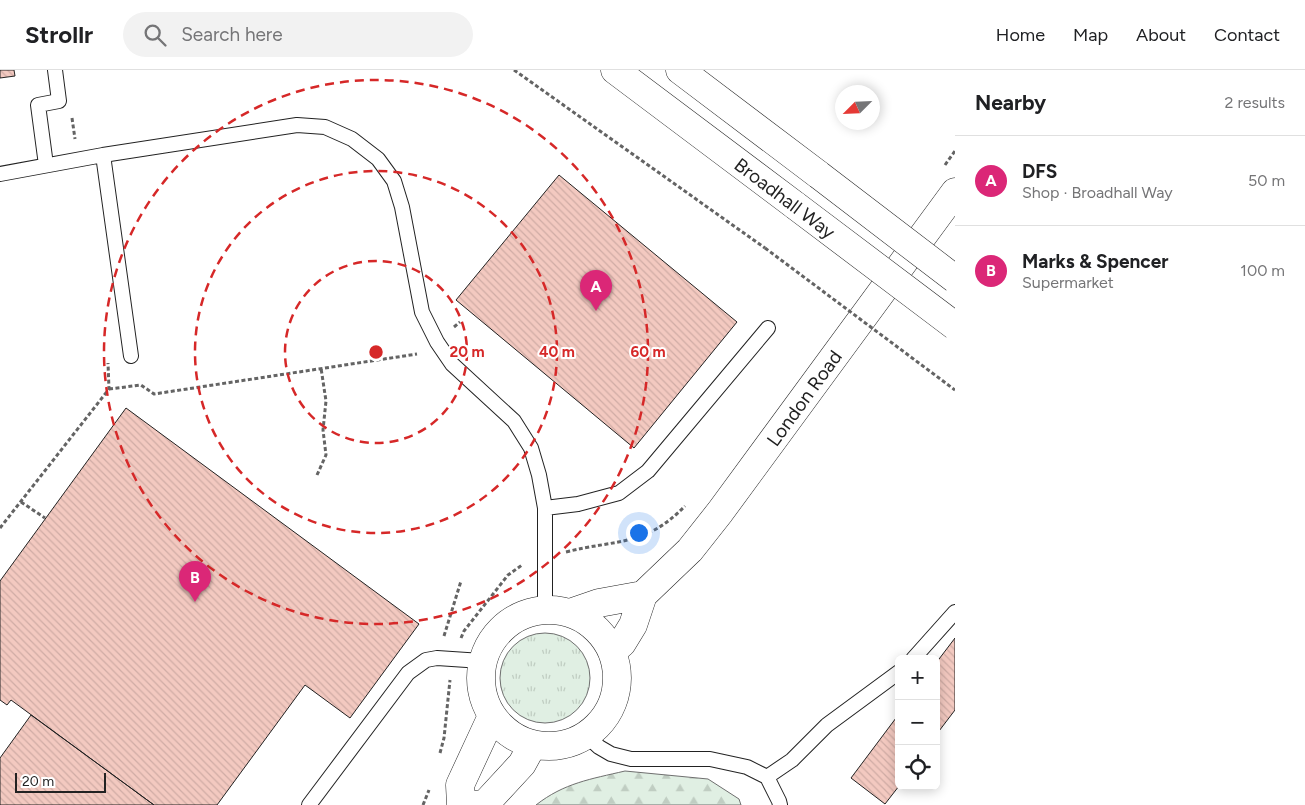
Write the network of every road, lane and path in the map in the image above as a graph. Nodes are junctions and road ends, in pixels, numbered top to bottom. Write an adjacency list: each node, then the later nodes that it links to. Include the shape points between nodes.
1 (56, 70): 6 (lane, via 59,101 38,105)
2 (514, 70): 16 (path, bridge, via 766,248)
3 (615, 70): 11 (main road, Broadhall Way, bridge)
4 (680, 70): 9 (main road, Broadhall Way, bridge)
5 (103, 155): 6 (lane); 13 (lane, via 297,125 325,127 352,139 378,158 394,181 422,312); 14 (lane)
6 (46, 165): 7 (lane)
7 (0, 174)
8 (955, 192): 23 (main road, London Road, via 720,512 690,550)
9 (955, 278)
10 (460, 322): 13 (path)
11 (955, 326)
12 (768, 328): 19 (lane, via 648,471 619,493 578,504)
13 (437, 342): 15 (path, via 425,353); 19 (lane, via 452,364 514,421 531,448)
14 (131, 356)
15 (321, 368): 17 (path, via 326,401 323,430 326,455); 18 (path, via 154,394 141,385 109,389)
16 (955, 390)
17 (317, 475)
18 (21, 502): 20 (path); 21 (path)
19 (545, 508): 24 (lane, via 545,596)
20 (46, 518)
21 (0, 528)
22 (461, 581): 28 (path)
23 (643, 596): 24 (main road); 26 (main road, London Road, via 633,626)
24 (559, 612): 26 (main road, via 588,622); 29 (main road, via 524,614 504,627 486,649)
25 (955, 612): 27 (lane)
26 (613, 651): 32 (main road, via 618,679 613,702 602,723)
27 (917, 655)
28 (437, 658): 29 (lane); 35 (lane, via 426,660 408,672)
29 (482, 661): 31 (main road, via 485,703)
30 (895, 675): 34 (lane, via 827,725 792,760)
31 (492, 716): 33 (main road, via 519,740); 36 (main road, via 460,785)
32 (587, 736): 33 (main road, via 566,745); 34 (lane, via 611,754 631,759 710,759 747,767)
33 (532, 744): 37 (main road, via 522,764 485,804)
34 (767, 777): 38 (lane)
35 (309, 805)
36 (461, 805)
37 (472, 805)
38 (780, 805)

